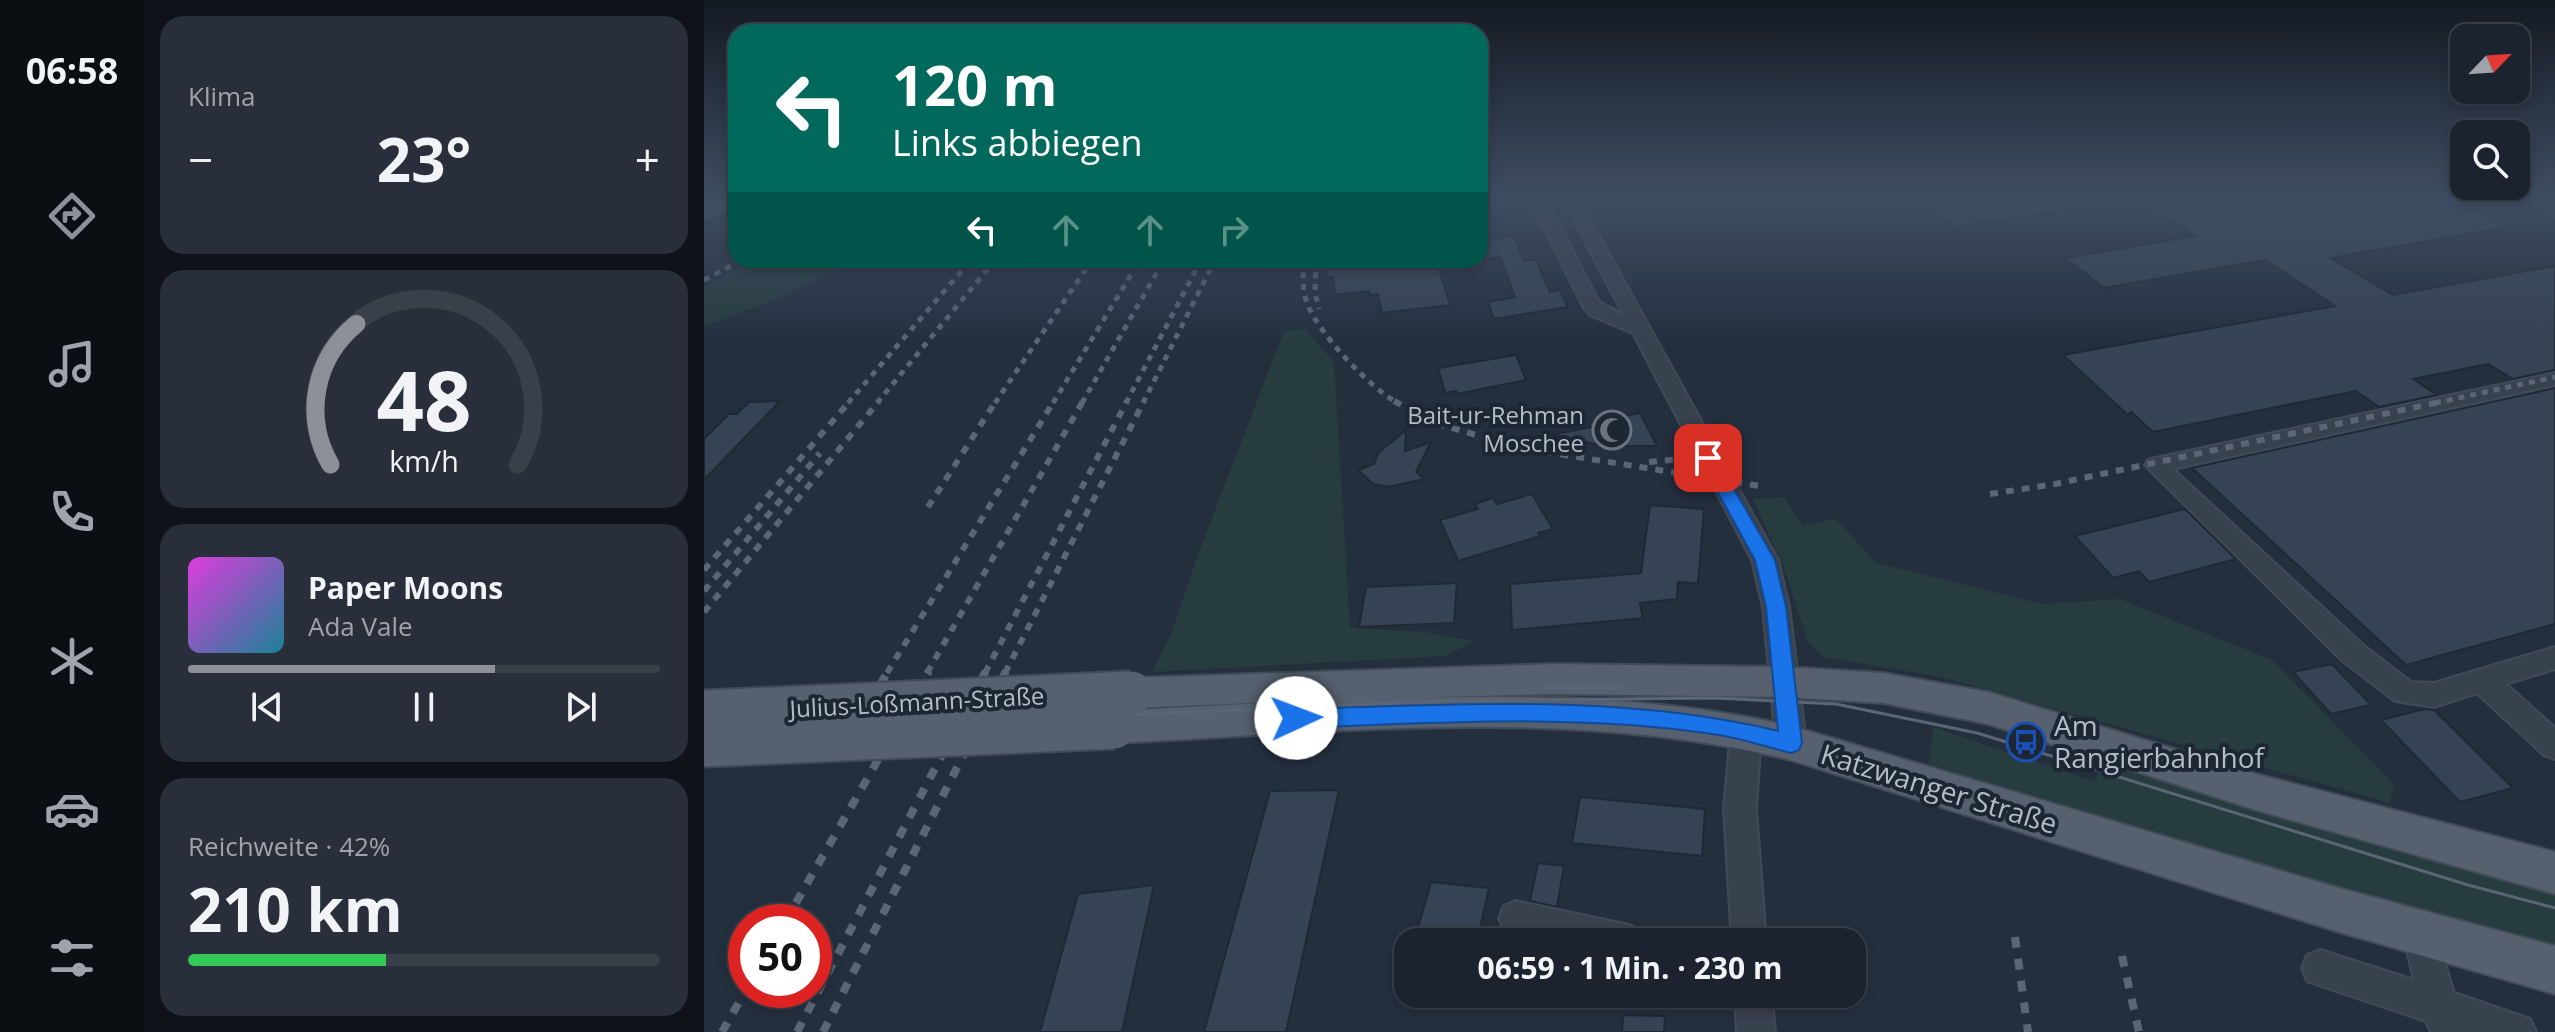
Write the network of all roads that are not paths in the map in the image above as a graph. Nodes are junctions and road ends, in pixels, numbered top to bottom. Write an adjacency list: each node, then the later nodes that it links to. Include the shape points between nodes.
1 (1562, 246): 3 (street, via 1597,311)
2 (1596, 246): 3 (street)
3 (1643, 330): 7 (street, via 1765,560)
4 (2555, 379): 6 (street, via 2156,465 2353,653 2405,693 2434,695)
5 (2550, 666): 6 (street)
6 (2482, 680): 13 (street)
7 (1785, 682): 8 (main road, via 1461,680); 11 (street); 14 (main road, via 1883,688 1988,708 2256,792)
8 (1122, 710): 9 (main road, Julius-Loßmann-Straße, bridge); 10 (main road, Katzwanger Straße, via 1551,713 1643,717); 12 (main road, Julius-Loßmann-Straße, bridge)
9 (704, 712)
10 (1746, 732): 11 (main road, Katzwanger Straße); 17 (street, via 1740,809)
11 (1791, 743): 18 (main road, Katzwanger Straße)
12 (704, 745)
13 (2555, 746)
14 (2555, 873)
15 (1516, 918): 16 (street)
16 (1563, 928)
17 (1748, 928)
18 (2420, 933): 20 (main road, Katzwanger Straße); 22 (street)
19 (2320, 968): 22 (street)
20 (2555, 970)
21 (1754, 1008): 23 (street)
22 (2444, 1019): 24 (street)
23 (1756, 1032)
24 (2517, 1032)

